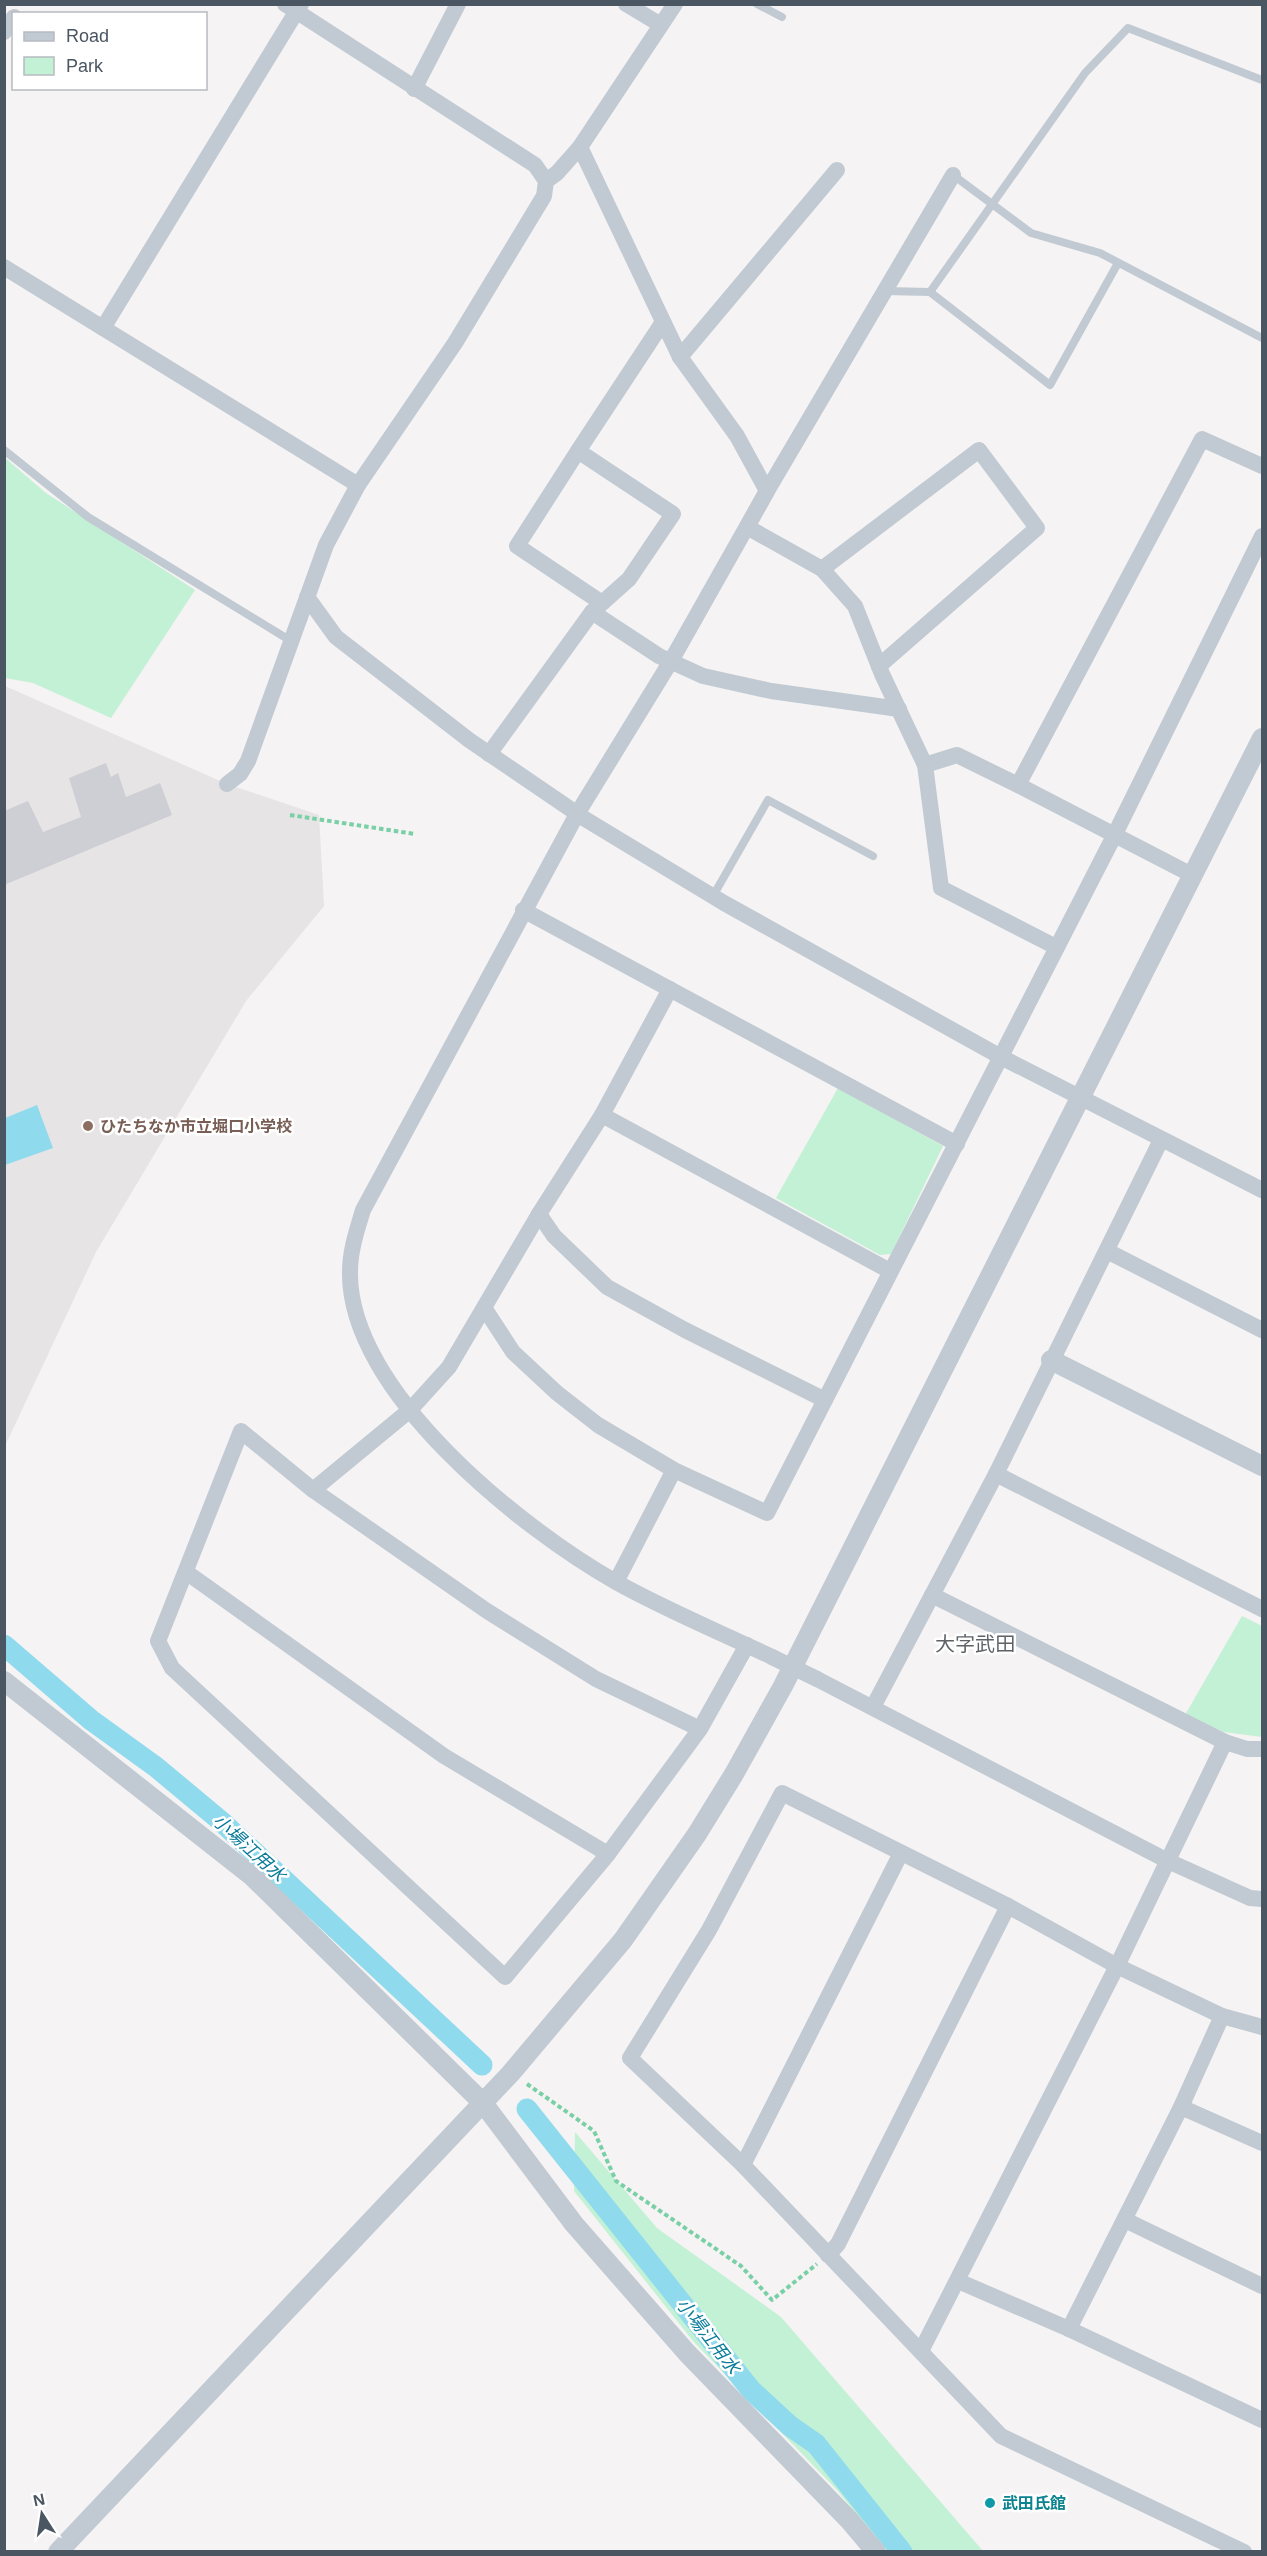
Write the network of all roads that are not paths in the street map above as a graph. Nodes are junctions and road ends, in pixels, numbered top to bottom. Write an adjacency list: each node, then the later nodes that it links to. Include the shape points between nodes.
1 (458, 4): 9 (street)
2 (626, 4): 7 (street)
3 (675, 4): 7 (street)
4 (757, 4): 6 (lane)
5 (295, 7): 9 (street); 20 (street)
6 (782, 17)
7 (661, 26): 10 (street)
8 (1263, 80): 14 (lane, via 1128,28 1085,73)
9 (414, 89): 13 (street, via 534,165)
10 (580, 147): 13 (street); 19 (street)
11 (837, 170): 22 (street)
12 (953, 174): 14 (lane); 17 (street)
13 (546, 181): 26 (street, via 544,196 455,343)
14 (991, 203): 15 (lane, via 1031,234 1100,253); 18 (lane)
15 (1118, 263): 18 (lane, via 1050,385); 21 (lane)
16 (4, 267): 20 (street)
17 (885, 291): 18 (lane); 27 (street)
18 (930, 292)
19 (663, 321): 22 (street); 24 (street)
20 (103, 328): 26 (street)
21 (1263, 339)
22 (680, 357): 27 (street, via 737,436)
23 (4, 450): 33 (lane, via 88,517)
24 (578, 451): 32 (street, via 517,546); 32 (street, via 673,514 629,579)
25 (1263, 466): 41 (street, via 1202,439)
26 (358, 485): 31 (street, via 326,545)
27 (767, 491): 28 (street)
28 (747, 527): 30 (street); 34 (street)
29 (1263, 536): 43 (street)
30 (822, 569): 35 (street, via 855,606); 35 (street, via 979,450 1037,528)
31 (307, 597): 33 (street); 38 (street, via 336,637)
32 (597, 608): 34 (street); 38 (street)
33 (291, 641): 40 (street, via 248,761)
34 (671, 662): 36 (street, via 703,676 771,691); 42 (street)
35 (879, 666): 36 (street)
36 (899, 709): 39 (street)
37 (1263, 738): 45 (street)
38 (489, 754): 42 (street)
39 (925, 765): 41 (street, via 957,755); 48 (street, via 941,888)
40 (227, 784)
41 (1018, 784): 43 (street)
42 (576, 813): 46 (street); 47 (street)
43 (1114, 836): 45 (street); 48 (street)
44 (873, 856): 46 (lane, via 768,800)
45 (1191, 875): 51 (street)
46 (713, 896): 50 (street)
47 (523, 910): 49 (street); 63 (street, via 363,1210 353,1243 353,1304 382,1370)
48 (1056, 947): 50 (street)
49 (670, 989): 52 (street); 54 (street)
50 (1001, 1057): 51 (street); 54 (street)
51 (1080, 1098): 53 (street); 86 (street, via 783,1686 734,1774 623,1940)
52 (602, 1115): 56 (street); 58 (street)
53 (1161, 1140): 55 (street); 57 (street)
54 (957, 1144): 58 (street)
55 (1263, 1190)
56 (539, 1214): 59 (street); 62 (street, via 554,1236 607,1287)
57 (1107, 1251): 60 (street); 61 (street)
58 (890, 1271): 62 (street)
59 (485, 1309): 63 (street, via 449,1367); 65 (street, via 513,1352 557,1393 598,1425)
60 (1263, 1330)
61 (1051, 1359): 64 (street); 66 (street)
62 (825, 1400): 65 (street, via 767,1512)
63 (410, 1410): 67 (street); 69 (street, via 454,1459 531,1526)
64 (1263, 1466)
65 (674, 1470): 69 (street)
66 (996, 1474): 70 (street); 71 (street)
67 (313, 1490): 68 (street, via 241,1431); 75 (street, via 487,1611 596,1679)
68 (186, 1572): 79 (street, via 444,1756); 79 (street, via 158,1641 172,1668 505,1977)
69 (616, 1582): 72 (street)
70 (932, 1595): 74 (street); 76 (street)
71 (1263, 1609)
72 (747, 1645): 74 (street, bridge); 75 (street)
73 (4, 1681): 86 (street, via 253,1877)
74 (873, 1707): 80 (street)
75 (700, 1729): 79 (street)
76 (1224, 1742): 77 (street); 80 (street)
77 (1263, 1749)
78 (901, 1853): 82 (street); 89 (street); 89 (street, via 782,1793 709,1930 630,2058)
79 (608, 1854)
80 (1168, 1861): 81 (street, via 1250,1898); 83 (street)
81 (1263, 1899)
82 (1008, 1906): 83 (street); 91 (street, via 838,2244)
83 (1118, 1966): 84 (street); 92 (street)
84 (1222, 2016): 85 (street); 87 (street)
85 (1263, 2026)
86 (483, 2103): 97 (street); 98 (street, via 574,2224 687,2354)
87 (1181, 2107): 88 (street); 90 (street)
88 (1263, 2143)
89 (743, 2165): 91 (street)
90 (1125, 2220): 93 (street); 94 (street)
91 (828, 2255): 95 (street)
92 (958, 2281): 94 (street); 95 (street)
93 (1263, 2286)
94 (1069, 2329): 96 (street)
95 (921, 2351): 99 (street, via 1001,2436)
96 (1263, 2420)
97 (58, 2552)
98 (876, 2552)
99 (1244, 2552)

